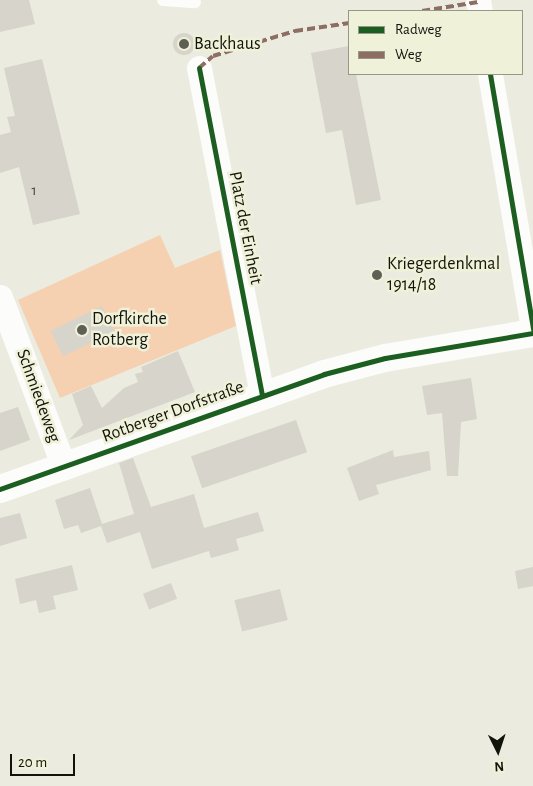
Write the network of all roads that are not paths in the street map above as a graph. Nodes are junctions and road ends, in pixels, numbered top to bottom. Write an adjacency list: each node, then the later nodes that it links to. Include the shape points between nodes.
1 (163, 0): 2 (lane)
2 (195, 2)
3 (199, 68): 7 (street, Platz der Einheit)
4 (490, 75): 6 (street)
5 (0, 297): 8 (street, Schmiedeweg)
6 (533, 331): 7 (main road, Rotberger Dorfstraße, via 365,362)
7 (262, 394): 8 (main road, Rotberger Dorfstraße)
8 (64, 466): 9 (main road, Rotberger Dorfstraße)
9 (0, 489)

